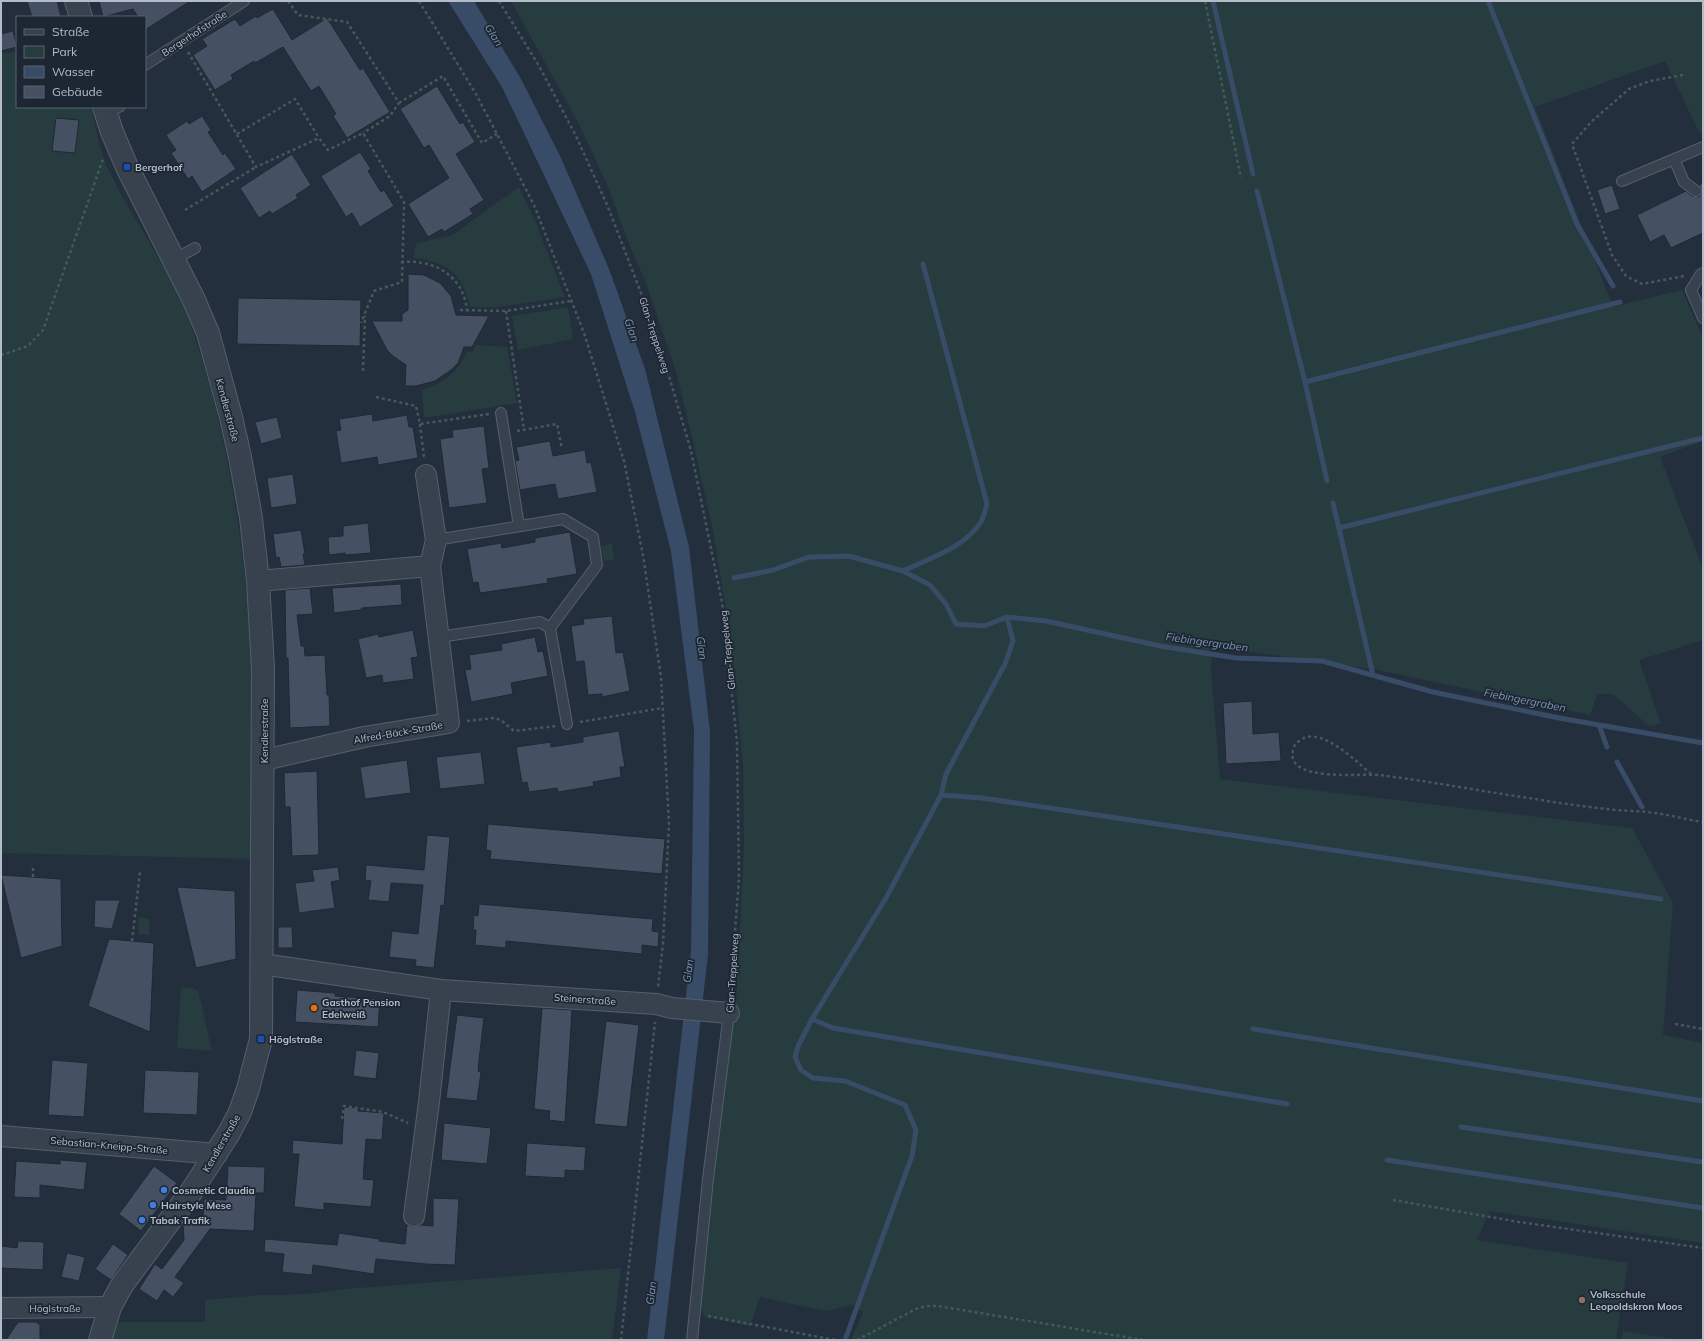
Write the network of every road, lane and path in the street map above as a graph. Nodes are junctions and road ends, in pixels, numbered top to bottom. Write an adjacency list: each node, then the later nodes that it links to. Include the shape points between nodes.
1 (76, 1): 7 (street)
2 (244, 1): 8 (lane, Bergerhofstraße)
3 (288, 1): 10 (path, via 298,15 347,22)
4 (419, 1): 14 (path, via 472,87)
5 (499, 1): 61 (path, Glan-Treppelweg, via 576,136 608,207 656,332 691,451 708,526 722,602 738,742 739,879)
6 (1204, 1): 20 (path)
7 (80, 16)
8 (182, 41): 9 (lane, Bergerhofstraße); 13 (path)
9 (146, 64)
10 (399, 103): 12 (path, via 390,116); 14 (path, via 443,76 482,142)
11 (109, 108): 25 (street, Kendlerstraße, via 112,132)
12 (363, 133): 15 (path, via 328,150); 26 (path, via 404,202)
13 (237, 134): 15 (path, via 295,99); 19 (path)
14 (497, 134): 28 (path, via 534,205)
15 (319, 138): 19 (path)
16 (1703, 147): 18 (lane)
17 (106, 155): 35 (path, via 102,160 43,330 28,346)
18 (1674, 159): 21 (lane); 22 (lane, via 1684,182)
19 (256, 167): 23 (path)
20 (1242, 178)
21 (1622, 181)
22 (1696, 191)
23 (184, 210)
24 (195, 248): 25 (lane)
25 (173, 260): 47 (street, Kendlerstraße, via 208,332 231,417 251,518)
26 (401, 262): 30 (path, via 427,263 445,271 464,295); 32 (path, via 402,282 374,291)
27 (1703, 273): 33 (lane, via 1691,290)
28 (571, 300): 31 (path); 60 (path, via 584,333 624,461 644,555 661,677 669,824 663,944)
29 (460, 310): 30 (path)
30 (467, 310): 31 (path)
31 (506, 311): 40 (path)
32 (365, 313): 34 (path); 36 (path)
33 (1703, 318)
34 (361, 323)
35 (1, 355)
36 (362, 371)
37 (376, 397): 39 (path, via 416,406)
38 (501, 413): 39 (path); 41 (lane)
39 (420, 424): 43 (path)
40 (524, 430): 41 (path); 42 (path, via 557,424)
41 (504, 434): 44 (lane)
42 (562, 449)
43 (426, 475): 45 (street, Alfred-Bäck-Straße)
44 (519, 526): 45 (lane); 48 (lane, via 563,519 593,537 597,564)
45 (436, 540): 46 (street, Alfred-Bäck-Straße)
46 (430, 566): 47 (street); 49 (street, Alfred-Bäck-Straße)
47 (258, 581): 51 (street, Kendlerstraße, via 263,668)
48 (550, 628): 49 (lane, via 540,622); 50 (lane)
49 (438, 637): 51 (street, Alfred-Bäck-Straße, via 449,723 364,737)
50 (567, 724)
51 (264, 760): 58 (street, Kendlerstraße)
52 (1371, 774): 52 (path, via 1338,748 1318,737 1304,738 1296,742 1292,751 1294,762 1303,770 1319,774); 53 (path, via 1580,806 1656,813)
53 (1703, 822)
54 (33, 865): 56 (path)
55 (140, 872): 57 (path)
56 (33, 877)
57 (132, 941)
58 (262, 964): 59 (street, Steinerstraße); 67 (street, Kendlerstraße, via 261,1039 257,1059 240,1112)
59 (441, 990): 60 (street, Steinerstraße); 69 (street)
60 (664, 1006): 61 (street, Steinerstraße); 75 (path)
61 (726, 1013): 73 (lane, Glan-Treppelweg)
62 (1675, 1024): 63 (path)
63 (1703, 1029)
64 (342, 1119): 65 (path, via 344,1106 383,1112)
65 (410, 1124)
66 (1, 1136): 67 (street, Sebastian-Kneipp-Straße)
67 (217, 1154): 71 (street, Kendlerstraße, via 122,1285)
68 (1393, 1200): 70 (path, via 1519,1222)
69 (414, 1216)
70 (1703, 1248)
71 (110, 1307): 72 (street, Höglstraße); 74 (street, Kendlerstraße)
72 (1, 1308)
73 (695, 1313): 76 (lane, Glan-Treppelweg); 77 (path)
74 (100, 1340)
75 (621, 1340)
76 (692, 1340)
77 (836, 1340)
78 (857, 1340): 79 (path, via 926,1306)
79 (1143, 1340)

